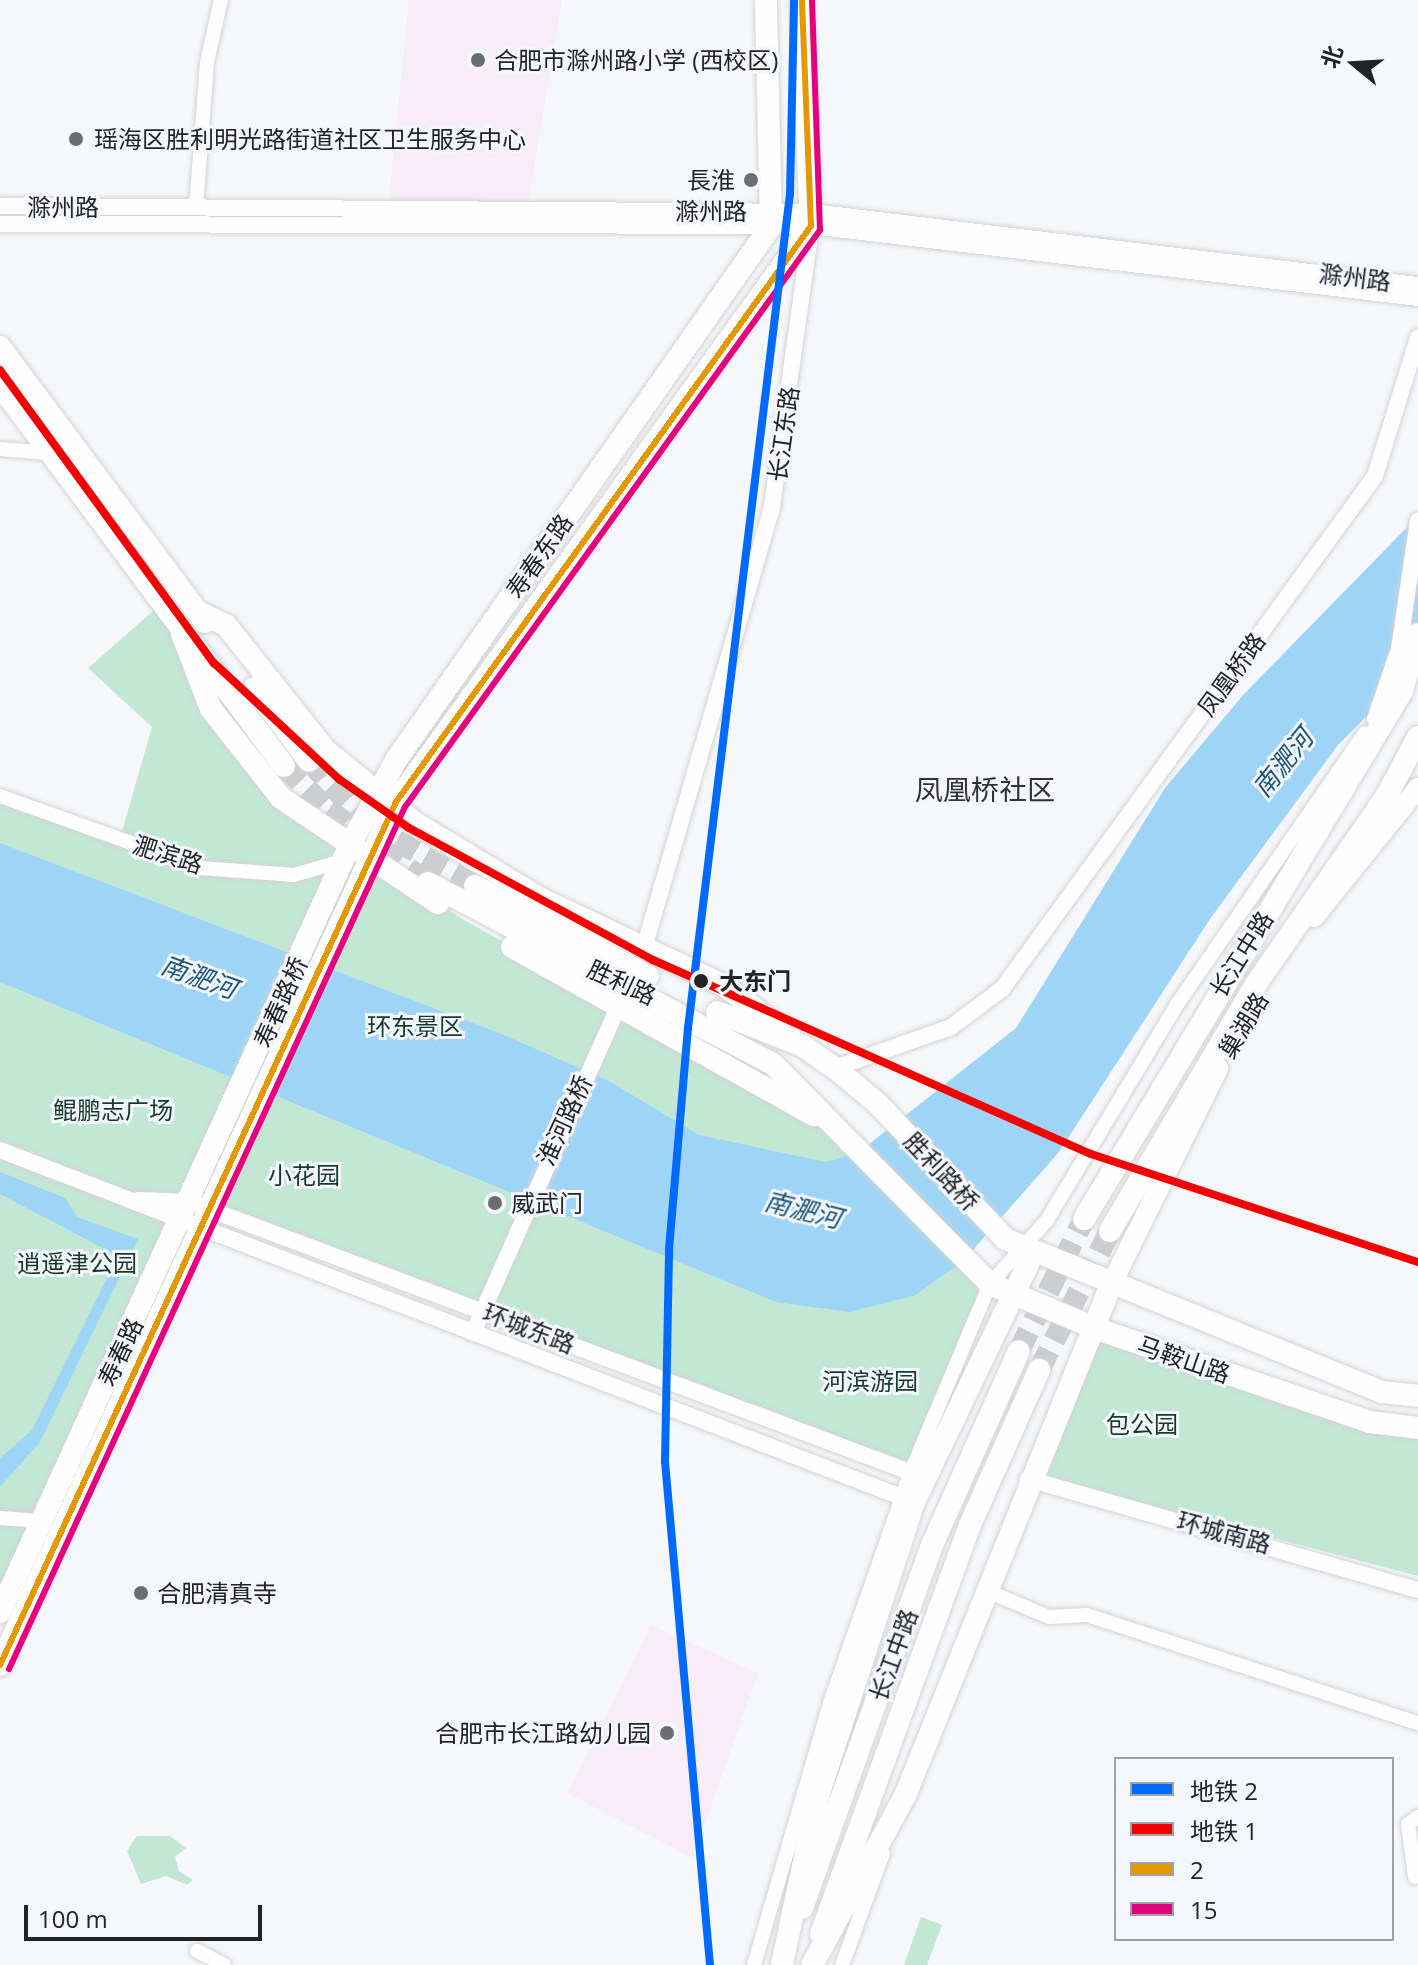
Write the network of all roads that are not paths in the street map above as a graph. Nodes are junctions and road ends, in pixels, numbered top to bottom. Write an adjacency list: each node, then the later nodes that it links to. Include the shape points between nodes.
1 (221, 0): 5 (street, via 207,62)
2 (766, 0): 6 (main road)
3 (802, 0): 7 (main road, 长江东路)
4 (0, 206): 5 (street, 滁州路)
5 (196, 208): 6 (street, 滁州路)
6 (773, 219): 7 (street, 滁州路); 8 (street, 滁州路); 27 (main road, 寿春东路)
7 (812, 219): 9 (street, 滁州路); 10 (street, 滁州路); 27 (main road, 寿春东路); 35 (street, 长江东路, via 772,506)
8 (0, 224)
9 (1418, 285)
10 (1418, 298)
11 (1418, 338): 38 (street, 凤凰桥路, via 1375,476 1002,989 951,1027)
12 (0, 347): 17 (main road)
13 (0, 385): 15 (main road)
14 (0, 449): 15 (street)
15 (50, 453): 18 (main road)
16 (1418, 520): 20 (street, via 1399,649)
17 (198, 612): 23 (main road); 27 (main road, via 226,625 325,750)
18 (182, 634): 24 (main road); 30 (main road, via 211,709 281,798)
19 (1418, 634): 44 (main road, 长江中路, via 1402,691)
20 (1375, 719): 46 (street, via 1178,1003 1047,1220)
21 (1418, 737): 33 (main road, 长江中路)
22 (1418, 758): 28 (street)
23 (309, 761)
24 (284, 766)
25 (1418, 787): 28 (street); 29 (main road, 巢湖路)
26 (0, 796): 30 (street, 淝滨路, via 201,868 294,875)
27 (388, 796): 30 (main road, 寿春东路); 35 (main road, via 489,870)
28 (1379, 823): 29 (street); 33 (street)
29 (1370, 848): 49 (main road, 巢湖路, via 1297,939 1231,1042)
30 (352, 855): 34 (main road, 寿春东路); 36 (main road)
31 (428, 883): 41 (main road, 胜利路, via 533,943 736,1038)
32 (475, 886): 37 (main road, 胜利路, via 694,1001)
33 (1314, 900): 45 (main road, 长江中路)
34 (328, 916): 39 (main road, 寿春路桥)
35 (644, 948): 37 (main road, via 725,986)
36 (619, 1005): 41 (main road); 51 (street, 淮河路桥)
37 (803, 1046): 38 (main road, 胜利路)
38 (835, 1068): 40 (main road, 胜利路)
39 (249, 1096): 43 (main road, 寿春路)
40 (878, 1104): 46 (main road, 胜利路桥)
41 (839, 1129): 47 (main road, 胜利路桥)
42 (0, 1150): 43 (street, 环城东路, via 131,1200)
43 (194, 1215): 51 (street, 环城东路); 53 (street, 环城东路); 62 (main road, 寿春路); 66 (main road, 寿春路)
44 (1084, 1219)
45 (1110, 1231)
46 (1020, 1246): 48 (street); 49 (main road, 马鞍山路); 50 (main road)
47 (964, 1260): 48 (main road, 马鞍山路)
48 (990, 1284): 50 (main road, 马鞍山路); 58 (street)
49 (1110, 1287): 52 (main road); 56 (main road, 马鞍山路, via 1382,1392)
50 (1014, 1295): 52 (main road, 马鞍山路); 58 (main road)
51 (482, 1311): 53 (street, 淮河路桥); 58 (street, 环城东路)
52 (1097, 1329): 57 (main road, 马鞍山路, via 1370,1422); 59 (main road)
53 (473, 1333): 60 (street, 环城东路)
54 (1019, 1351): 74 (main road, 长江中路, via 933,1543)
55 (1039, 1370): 75 (main road, 长江中路, via 970,1525)
56 (1418, 1396)
57 (1418, 1428)
58 (917, 1476): 60 (main road)
59 (1028, 1479): 63 (main road); 64 (street, 环城南路)
60 (908, 1499): 73 (street, via 809,1767); 74 (main road, via 818,1796)
61 (0, 1518): 62 (street)
62 (42, 1521): 65 (main road, 寿春路)
63 (985, 1590): 67 (street, via 1049,1617 1087,1615); 68 (main road)
64 (1418, 1590)
65 (0, 1612)
66 (0, 1665)
67 (1418, 1723)
68 (905, 1796): 75 (main road); 76 (street)
69 (1418, 1817): 70 (street, via 1408,1824)
70 (1415, 1877)
71 (197, 1951): 72 (street)
72 (224, 1965)
73 (754, 1965)
74 (782, 1965)
75 (811, 1965)
76 (842, 1965)

